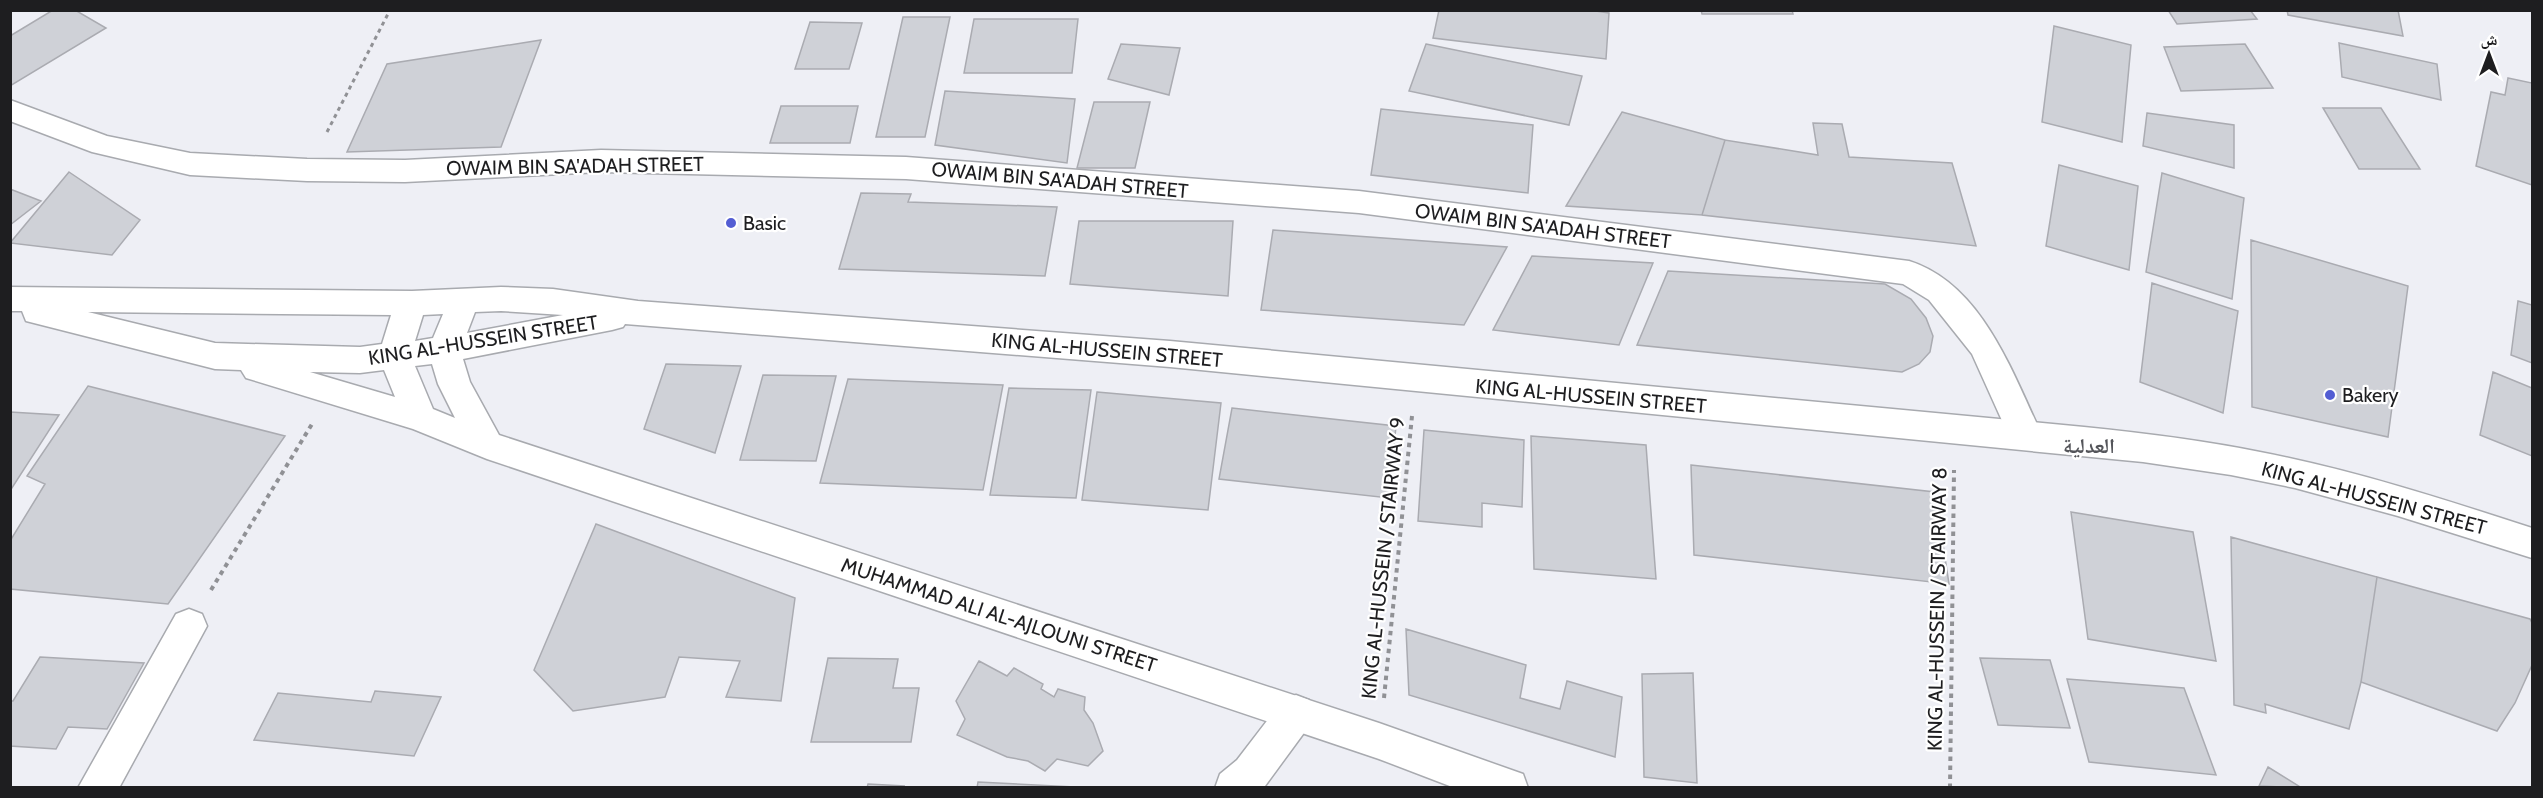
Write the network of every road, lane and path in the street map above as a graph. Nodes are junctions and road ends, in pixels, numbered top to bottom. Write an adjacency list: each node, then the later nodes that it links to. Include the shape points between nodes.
1 (390, 10): 3 (path)
2 (10, 110): 3 (street, OWAIM BIN SA'ADAH STREET, via 102,146 190,164)
3 (307, 170): 16 (street, OWAIM BIN SA'ADAH STREET, via 405,171 601,161 906,168 1359,202 1909,273 1940,291 1985,347)
4 (10, 299): 6 (street, KING AL-HUSSEIN STREET)
5 (464, 300): 6 (street, KING AL-HUSSEIN STREET); 8 (street, KING AL-HUSSEIN STREET, via 553,301); 9 (street)
6 (412, 303): 11 (street)
7 (10, 306): 10 (street, KING AL-HUSSEIN STREET)
8 (638, 313): 9 (street, KING AL-HUSSEIN STREET); 12 (street, KING AL-HUSSEIN STREET, via 1170,354)
9 (444, 350): 11 (street, KING AL-HUSSEIN STREET); 17 (street, via 454,384)
10 (215, 356): 11 (street, KING AL-HUSSEIN STREET, via 360,360); 13 (street, MUHAMMAD ALI AL-AJLOUNI STREET)
11 (395, 356): 14 (street)
12 (1416, 379): 15 (street, KING AL-HUSSEIN STREET); 21 (path, KING AL-HUSSEIN / STAIRWAY 9)
13 (332, 392): 14 (street, MUHAMMAD ALI AL-AJLOUNI STREET); 19 (path)
14 (420, 418): 17 (street, MUHAMMAD ALI AL-AJLOUNI STREET)
15 (1954, 430): 16 (street, KING AL-HUSSEIN STREET); 25 (path, KING AL-HUSSEIN / STAIRWAY 8)
16 (2025, 435): 18 (street, KING AL-HUSSEIN STREET, via 2165,450 2262,467 2376,494)
17 (487, 445): 20 (street, MUHAMMAD ALI AL-AJLOUNI STREET)
18 (2532, 543)
19 (189, 626): 22 (street)
20 (1296, 714): 21 (street, MUHAMMAD ALI AL-AJLOUNI STREET); 23 (street, via 1251,773)
21 (1379, 741): 24 (street, MUHAMMAD ALI AL-AJLOUNI STREET)
22 (97, 788)
23 (1234, 788)
24 (1509, 788)
25 (1950, 788)

